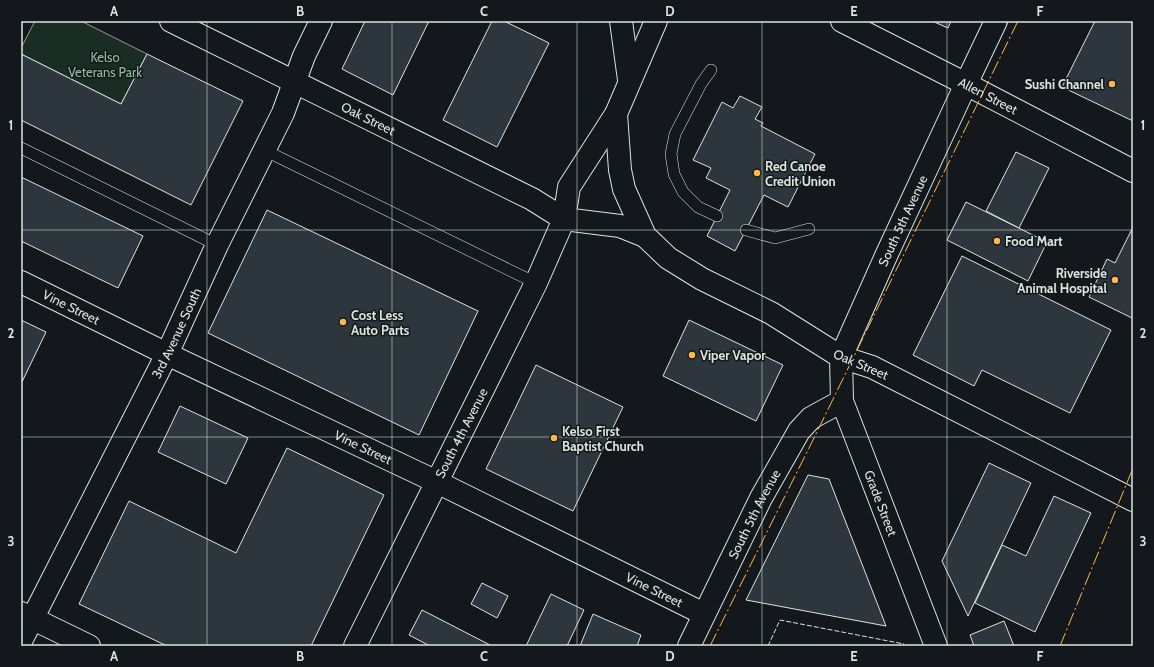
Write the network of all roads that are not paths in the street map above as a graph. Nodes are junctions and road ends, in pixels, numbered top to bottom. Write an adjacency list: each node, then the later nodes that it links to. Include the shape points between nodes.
1 (171, 21): 9 (street, Oak Street)
2 (321, 21): 9 (street, 3rd Avenue South)
3 (621, 21): 8 (street)
4 (656, 21): 8 (street)
5 (842, 21): 10 (street, Allen Street)
6 (996, 21): 10 (street, South 5th Avenue)
7 (711, 70): 15 (lane, via 675,134 671,154 674,174 684,192 698,207)
8 (630, 81): 11 (street)
9 (294, 82): 13 (street, 3rd Avenue South, via 283,112); 16 (street, Oak Street, via 532,199)
10 (966, 84): 14 (street, Allen Street); 24 (street, South 5th Avenue)
11 (616, 114): 16 (street, South 4th Avenue, via 569,187); 19 (street, Oak Street, via 624,189)
12 (21, 148): 20 (lane)
13 (264, 150): 20 (street, 3rd Avenue South); 22 (lane)
14 (1133, 171)
15 (717, 216)
16 (564, 219): 19 (street, via 620,226); 22 (street, South 4th Avenue)
17 (810, 229): 18 (lane, via 775,238)
18 (746, 230)
19 (645, 236): 24 (street, Oak Street, via 668,258 771,313)
20 (217, 246): 23 (street, 3rd Avenue South)
21 (21, 282): 23 (street, Vine Street)
22 (536, 283): 26 (street, South 4th Avenue)
23 (167, 354): 26 (street, Vine Street); 29 (street, 3rd Avenue South)
24 (841, 358): 25 (street, Grade Street); 27 (street, Oak Street, via 872,367)
25 (842, 401): 28 (street, South 5th Avenue, via 811,418 799,431 761,498); 34 (street, Grade Street)
26 (437, 482): 28 (street, Vine Street); 32 (street, South 4th Avenue)
27 (1133, 500)
28 (704, 614): 33 (street, South 5th Avenue)
29 (26, 616): 30 (street, 3rd Avenue South); 31 (street)
30 (21, 641)
31 (89, 646)
32 (355, 646)
33 (689, 646)
34 (936, 646)

